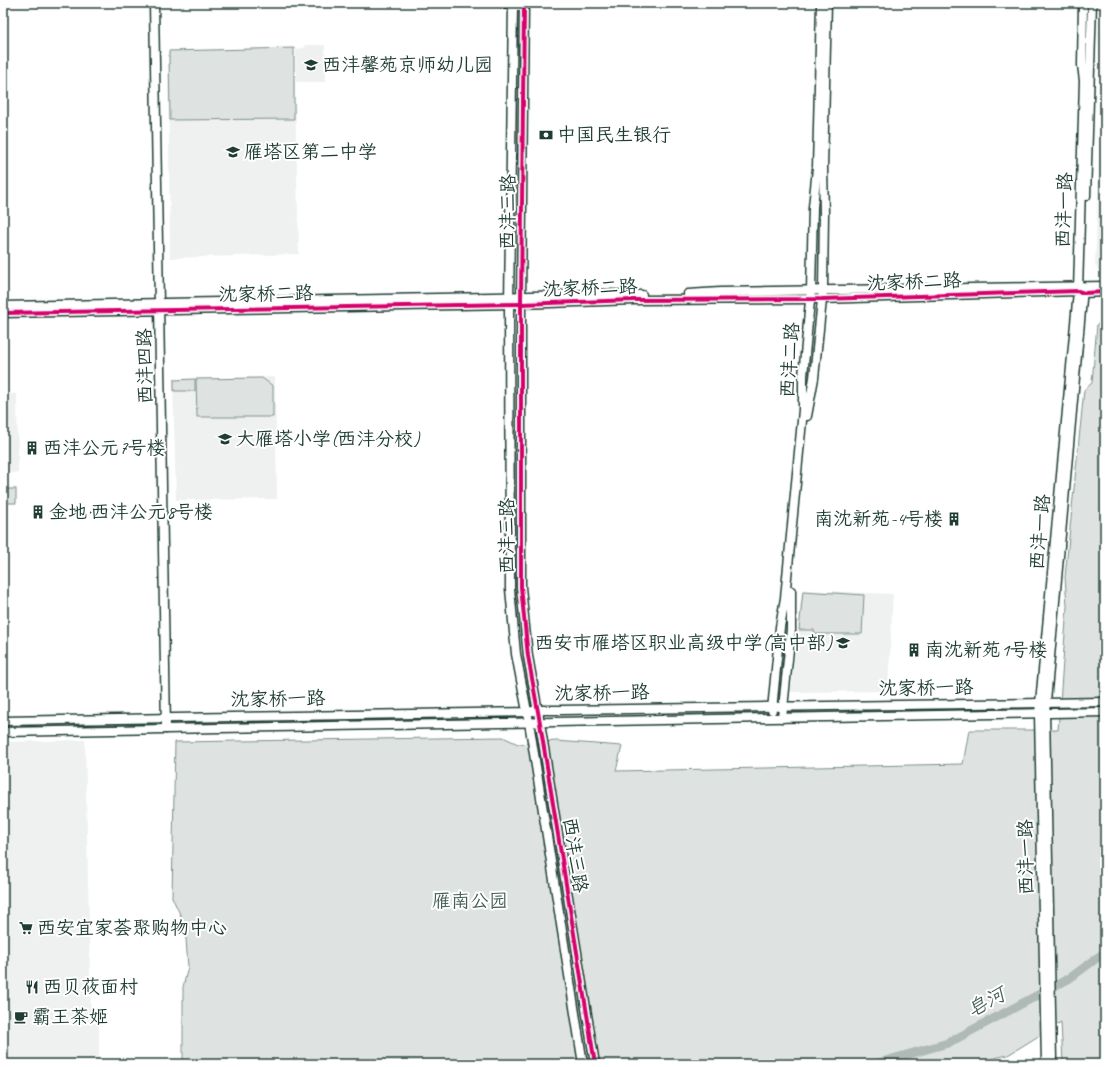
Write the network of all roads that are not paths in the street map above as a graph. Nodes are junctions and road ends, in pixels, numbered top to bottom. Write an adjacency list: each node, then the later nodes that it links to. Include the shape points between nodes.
1 (154, 3): 19 (street, 西沣四路)
2 (503, 3): 7 (street)
3 (821, 3): 13 (street, 西沣二路)
4 (827, 3): 11 (street, 西沣二路)
5 (1083, 3): 10 (street, 西沣一路)
6 (1092, 3): 10 (street, 西沣一路)
7 (513, 4): 8 (street); 16 (street, 西沣三路)
8 (524, 5): 14 (street, 西沣三路)
9 (1105, 286): 10 (street, 沈家桥二路)
10 (1081, 289): 11 (street, 沈家桥二路); 12 (street, 沈家桥二路); 15 (street, 沈家桥二路); 21 (street, 西沣一路)
11 (823, 290): 13 (street, 沈家桥二路); 15 (street, 西沣二路)
12 (1105, 292)
13 (811, 294): 14 (street, 沈家桥二路); 15 (street, 沈家桥二路); 17 (street, 沈家桥二路, via 719,300); 23 (street, 西沣二路, via 803,376 803,410)
14 (521, 296): 16 (street, 沈家桥二路); 17 (street, 西沣三路)
15 (822, 299): 24 (street, 西沣二路, via 814,378 807,411)
16 (509, 301): 17 (street, 沈家桥二路); 19 (street, 沈家桥二路); 26 (street, 西沣三路, via 510,589 516,654)
17 (521, 304): 25 (street, 西沣三路, via 521,587 528,656)
18 (3, 306): 19 (street, 沈家桥二路)
19 (160, 307): 20 (street, 沈家桥二路); 29 (street, 西沣四路)
20 (3, 312)
21 (1044, 702): 22 (street, 沈家桥一路); 24 (street, 沈家桥一路); 28 (street, 西沣一路)
22 (1105, 702)
23 (773, 706): 24 (street, 沈家桥一路); 25 (street, 沈家桥一路); 30 (street, 西沣二路)
24 (783, 706): 31 (street, 西沣二路)
25 (538, 710): 26 (street, 沈家桥一路); 34 (street, 西沣三路)
26 (528, 712): 29 (street, 沈家桥一路); 33 (street, 西沣三路)
27 (1105, 712): 28 (street, 沈家桥一路)
28 (1042, 714): 31 (street, 沈家桥一路); 37 (street, 西沣一路)
29 (166, 717): 32 (street, 沈家桥一路); 35 (street, 西沣四路)
30 (772, 718): 31 (street, 沈家桥一路); 34 (street, 沈家桥一路)
31 (782, 718)
32 (3, 721)
33 (530, 722): 34 (street, 沈家桥一路); 35 (street, 沈家桥一路); 39 (street, 西沣三路)
34 (540, 723): 38 (street, 西沣三路)
35 (166, 729): 36 (street, 沈家桥一路)
36 (3, 732)
37 (1048, 1018): 40 (street, 西沣一路); 41 (street, 西沣一路)
38 (595, 1063)
39 (583, 1064)
40 (1046, 1064)
41 (1052, 1064)

